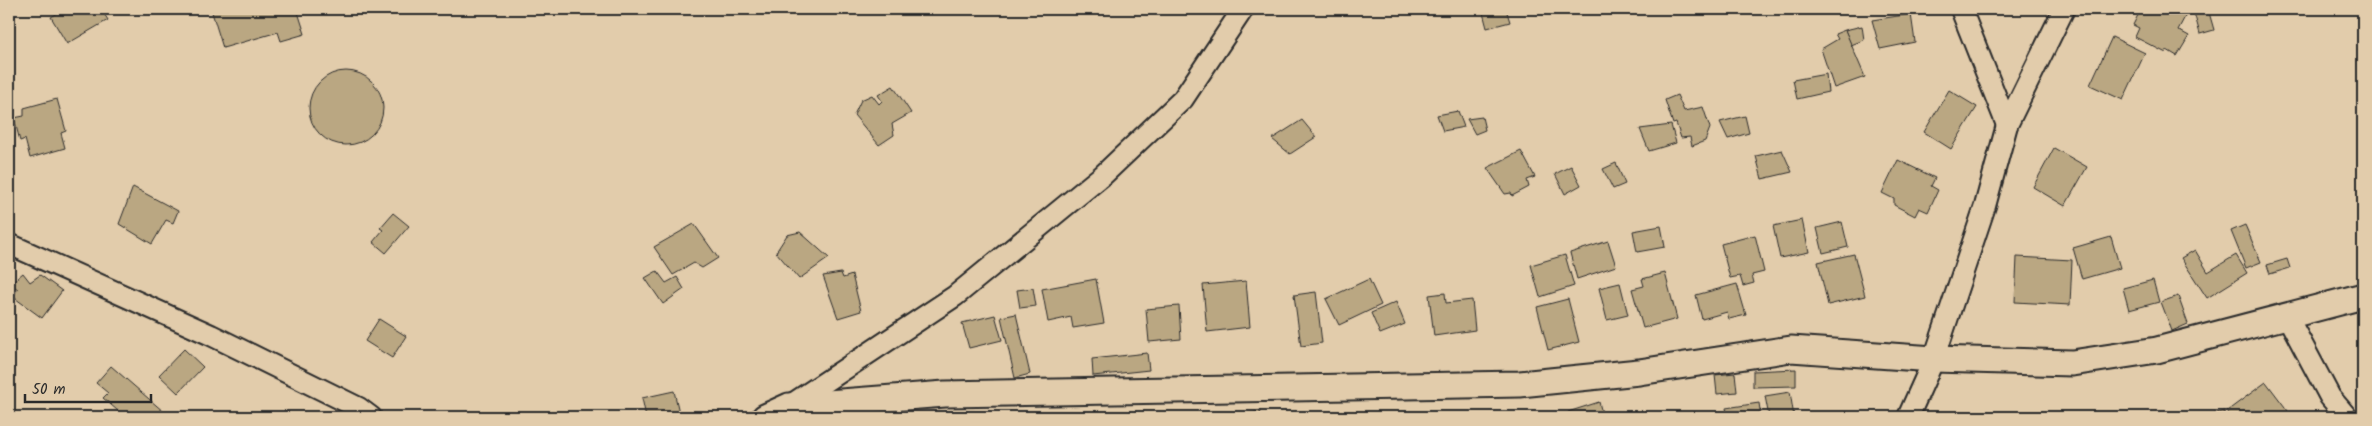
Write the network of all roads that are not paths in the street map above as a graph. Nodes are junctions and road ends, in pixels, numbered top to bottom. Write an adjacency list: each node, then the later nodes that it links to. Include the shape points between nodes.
1 (1243, 9): 9 (street, via 1183,99 1103,175 955,296)
2 (1961, 9): 4 (street)
3 (2064, 9): 4 (street)
4 (2007, 125): 8 (street, via 1985,206)
5 (9, 244): 10 (street, via 211,335 359,408)
6 (2363, 296): 7 (street)
7 (2287, 316): 8 (street, via 2157,350 2072,363); 13 (street, via 2330,397)
8 (1934, 359): 9 (street, via 1790,349 1639,372 1520,384 945,394); 12 (street)
9 (789, 406): 11 (street)
10 (370, 417)
11 (765, 417)
12 (1908, 417)
13 (2347, 417)

